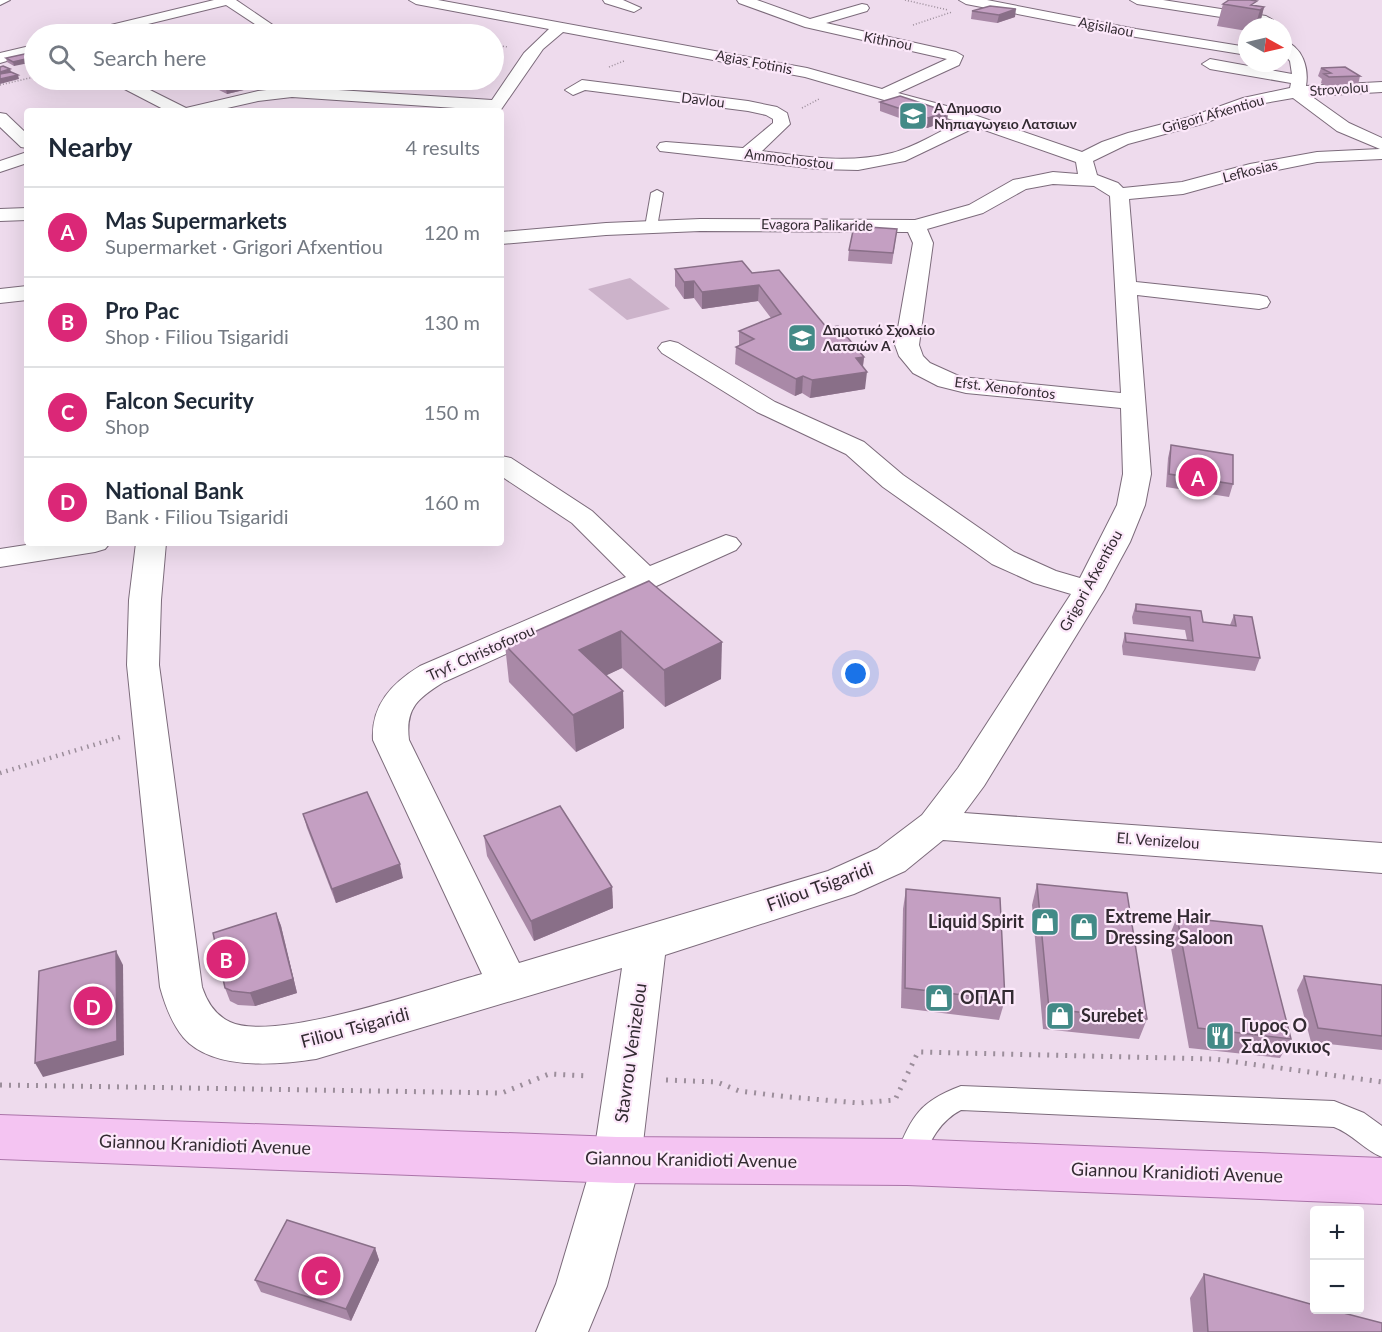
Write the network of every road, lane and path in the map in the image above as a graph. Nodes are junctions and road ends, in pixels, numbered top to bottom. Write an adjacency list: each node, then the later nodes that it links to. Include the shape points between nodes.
1 (227, 0): 13 (street); 14 (street)
2 (416, 0): 9 (street, Agias Fotinis)
3 (476, 0): 9 (street)
4 (609, 0): 10 (street)
5 (744, 0): 15 (street, Kithnou)
6 (905, 0): 17 (path, via 953,12)
7 (966, 0): 19 (street, Agisilaou)
8 (1137, 0): 12 (street)
9 (447, 7): 16 (street, Agias Fotinis)
10 (634, 8)
11 (862, 8): 15 (street)
12 (1259, 18)
13 (131, 24)
14 (264, 24)
15 (810, 24): 31 (street, Kithnou, via 956,56 954,62)
16 (559, 28): 18 (street, Agias Fotinis); 34 (street, via 534,48)
17 (904, 28)
18 (661, 45): 25 (street, Agias Fotinis); 29 (path, via 577,80)
19 (1238, 50)
20 (24, 52): 22 (street)
21 (1292, 56): 27 (street, via 1299,62)
22 (0, 58)
23 (1193, 61): 27 (street)
24 (24, 79): 26 (path)
25 (849, 83): 31 (street, Agias Fotinis); 35 (path)
26 (0, 85)
27 (1299, 86): 28 (street, Strovolou); 39 (street, via 1343,127); 44 (street, Grigori Afxentiou, via 1201,120 1135,135)
28 (1382, 87)
29 (577, 88): 35 (street, Davlou, via 748,106)
30 (139, 90): 32 (street)
31 (886, 93): 37 (street, Agias Fotinis)
32 (174, 108)
33 (205, 108): 34 (street, via 258,96 303,92)
34 (494, 108)
35 (782, 118): 41 (street, via 779,127)
36 (0, 119): 38 (street)
37 (975, 121): 41 (street, Ammochostou, via 898,157 873,163 832,165); 44 (street, Agias Fotinis)
38 (24, 140)
39 (1382, 144)
40 (666, 147): 41 (street, Ammochostou)
41 (747, 154)
42 (1382, 154): 48 (street, Lefkosias, via 1317,157 1183,188)
43 (24, 158): 45 (street)
44 (1084, 159): 46 (street)
45 (0, 167)
46 (1088, 179): 48 (street, Evagora Palikaride); 52 (street, Evagora Palikaride, via 1029,181 964,214)
47 (657, 194): 51 (lane)
48 (1119, 194): 54 (street, Grigori Afxentiou)
49 (24, 214): 50 (street)
50 (0, 215)
51 (651, 226): 52 (street, Evagora Palikaride); 53 (street, Evagora Palikaride)
52 (916, 226): 59 (street, Efst. Xenofontos, via 923,243 908,345 915,363 953,383)
53 (504, 238)
54 (1126, 287): 57 (street); 59 (street, Grigori Afxentiou)
55 (24, 294): 56 (street)
56 (0, 296)
57 (1259, 302)
58 (670, 348): 66 (street, via 766,407 855,448 893,482 1003,558)
59 (1133, 402): 66 (street, Grigori Afxentiou, via 1137,474 1131,505)
60 (504, 466): 65 (street, via 582,517)
61 (726, 544): 65 (street, Tryf. Christoforou)
62 (76, 546): 64 (street)
63 (151, 546): 67 (street, Filiou Tsigaridi, via 143,665)
64 (0, 558)
65 (646, 579): 72 (street, Tryf. Christoforou, via 432,674 410,689 393,708 391,740)
66 (1089, 590): 69 (street, Grigori Afxentiou, via 971,777)
67 (150, 729): 68 (path); 72 (street, Filiou Tsigaridi, via 181,987 189,1014 197,1025 230,1042 249,1046 288,1045)
68 (0, 772)
69 (935, 825): 70 (street, El. Venizelou); 71 (street, Filiou Tsigaridi, via 891,860 840,883)
70 (1382, 858)
71 (646, 945): 72 (street, Filiou Tsigaridi); 73 (street, Stavrou Venizelou)
72 (509, 985)
73 (627, 1078): 74 (path, via 717,1082 739,1091 858,1103 895,1100 918,1052 1214,1059); 75 (path, via 549,1074 502,1093); 78 (street, Stavrou Venizelou)
74 (1382, 1082)
75 (0, 1085)
76 (0, 1137): 78 (main road, Giannou Kranidioti Avenue)
77 (1382, 1144): 79 (lane, via 1352,1119 1334,1114 961,1098 932,1113)
78 (616, 1160): 79 (main road, Giannou Kranidioti Avenue); 81 (street, Stavrou Venizelou, via 580,1286)
79 (907, 1162): 80 (main road, Giannou Kranidioti Avenue)
80 (1382, 1181)
81 (562, 1332)

